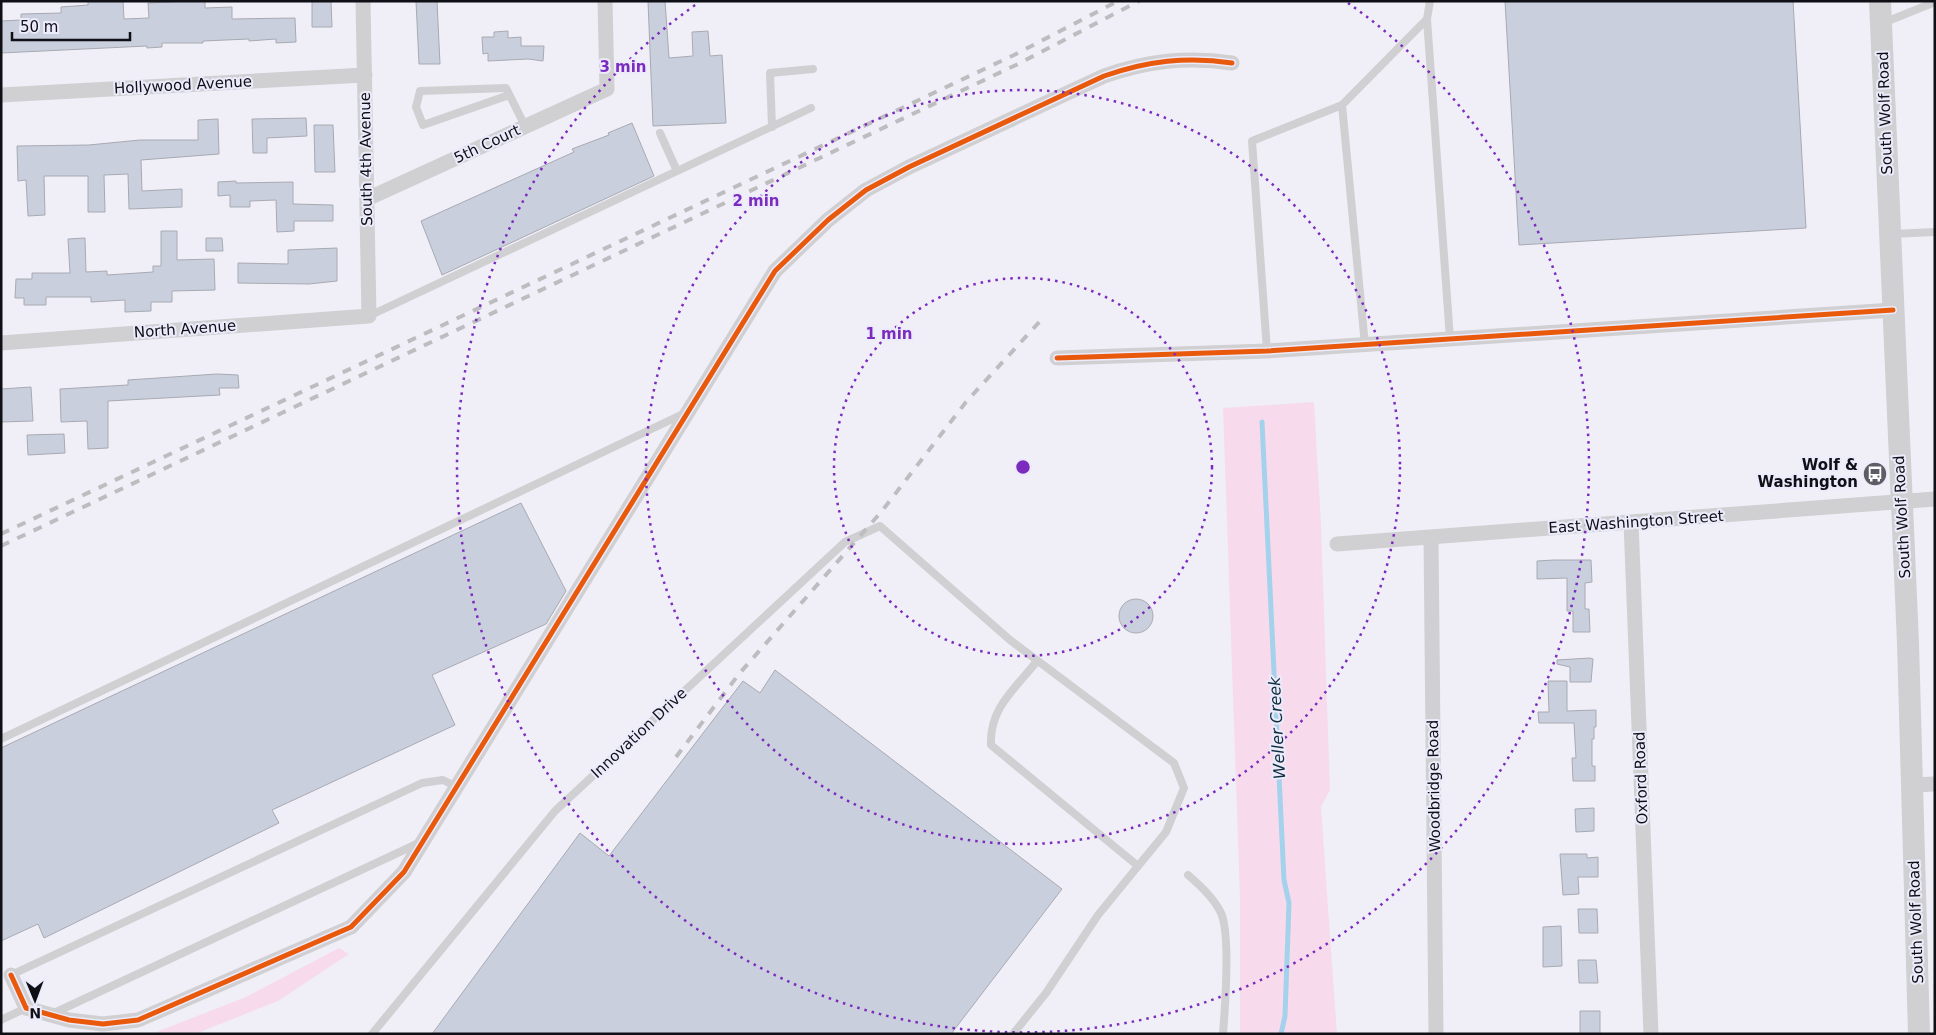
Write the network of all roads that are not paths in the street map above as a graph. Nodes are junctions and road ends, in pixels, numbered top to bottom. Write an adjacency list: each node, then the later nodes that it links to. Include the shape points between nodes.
1 (363, 1): 10 (street, South 4th Avenue)
2 (606, 1): 15 (street, 5th Court, via 607,89)
3 (1430, 1): 6 (lane)
4 (1880, 1): 7 (main road, South Wolf Road)
5 (1935, 2): 7 (lane)
6 (1427, 19): 13 (lane); 24 (lane)
7 (1881, 24): 21 (main road, South Wolf Road)
8 (1232, 63): 29 (street, via 1181,59 1127,68 909,167 866,190 828,220 775,271)
9 (813, 69): 16 (lane, via 770,73)
10 (365, 75): 12 (street, Hollywood Avenue); 19 (street, South 4th Avenue)
11 (509, 94): 11 (lane, via 506,88 420,91 416,107 423,125); 15 (lane)
12 (1, 95)
13 (1342, 105): 26 (lane); 27 (lane, via 1252,141)
14 (811, 108): 16 (lane)
15 (525, 126): 19 (street, 5th Court)
16 (772, 127): 18 (lane)
17 (660, 133): 18 (lane)
18 (677, 171): 23 (lane)
19 (367, 199): 23 (street, South 4th Avenue)
20 (1935, 232): 21 (lane)
21 (1890, 234): 22 (main road, South Wolf Road)
22 (1893, 310): 24 (street); 31 (main road, South Wolf Road)
23 (370, 316): 25 (street, North Avenue)
24 (1450, 339): 26 (street)
25 (1, 343)
26 (1364, 345): 27 (street)
27 (1267, 351): 28 (street)
28 (1057, 358)
29 (688, 411): 36 (lane); 39 (street)
30 (1935, 499): 31 (street, East Washington Street)
31 (1900, 502): 32 (street, East Washington Street); 38 (main road, South Wolf Road)
32 (1631, 522): 33 (street, East Washington Street); 51 (street, Oxford Road)
33 (1431, 538): 34 (street, East Washington Street); 50 (street, Woodbridge Road)
34 (1337, 544)
35 (1038, 661): 41 (lane, via 1174,763 1184,788 1166,832); 41 (lane, via 997,710 990,729 991,745); 47 (lane, Innovation Drive, via 880,526 845,542 555,811)
36 (1, 739)
37 (1935, 784): 38 (street)
38 (1912, 785): 52 (main road, South Wolf Road)
39 (457, 787): 40 (street); 43 (lane, via 443,780 422,783)
40 (424, 841): 45 (lane); 45 (street, via 404,872 351,926 138,1020 102,1024)
41 (1138, 866): 48 (lane, via 1098,915 1046,994)
42 (1188, 875): 49 (lane, via 1206,891 1222,914 1226,988)
43 (11, 975): 44 (street)
44 (26, 1008): 45 (street); 46 (lane)
45 (51, 1015)
46 (1, 1020)
47 (372, 1034)
48 (1013, 1034)
49 (1223, 1034)
50 (1436, 1034)
51 (1651, 1034)
52 (1919, 1034)

